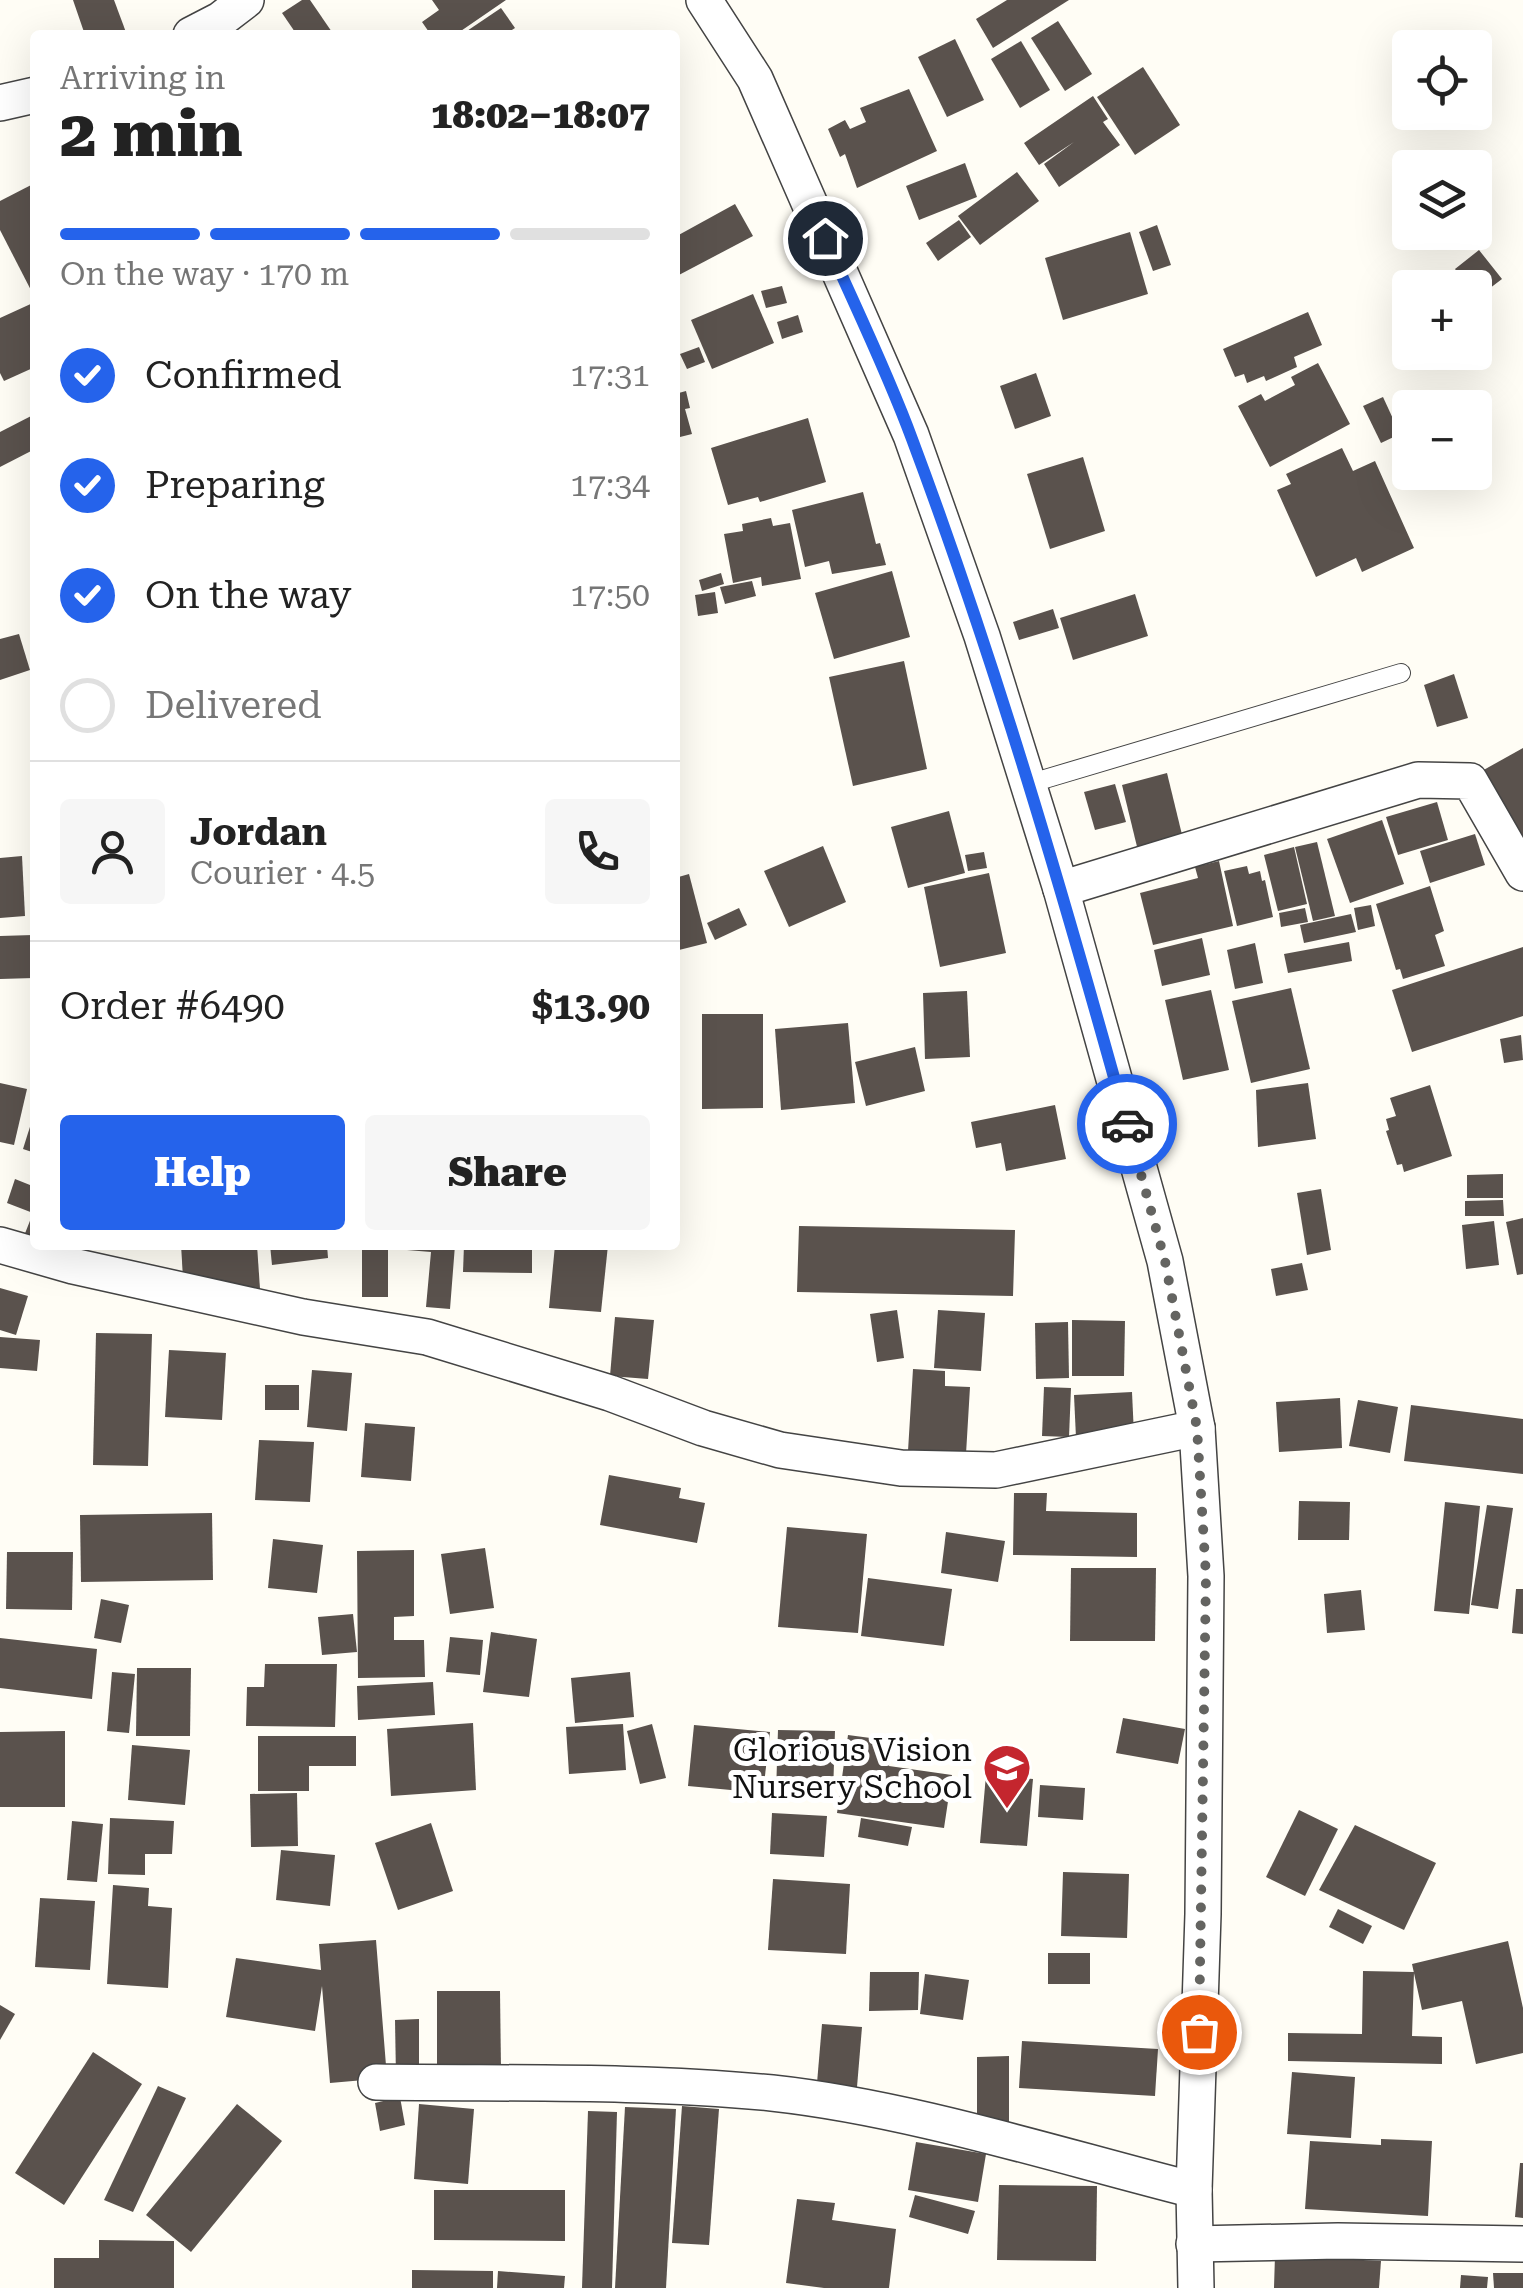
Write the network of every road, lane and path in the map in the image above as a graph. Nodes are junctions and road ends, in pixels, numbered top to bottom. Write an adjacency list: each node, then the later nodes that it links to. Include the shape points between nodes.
1 (246, 0): 3 (street)
2 (704, 0): 7 (street, via 755,79 911,435)
3 (200, 30)
4 (30, 97): 5 (street)
5 (0, 103)
6 (1401, 673): 7 (lane)
7 (1028, 784): 9 (street)
8 (1523, 873): 9 (street, via 1470,781 1418,780)
9 (1061, 889): 11 (street, via 1165,1261)
10 (0, 1245): 11 (street, via 303,1316 427,1337 797,1453 901,1468 996,1470)
11 (1197, 1428): 13 (street, via 1206,1596)
12 (376, 2082): 13 (street, via 773,2094 880,2112)
13 (1194, 2190): 14 (street)
14 (1194, 2244): 15 (street); 16 (street)
15 (1523, 2244)
16 (1196, 2288)

